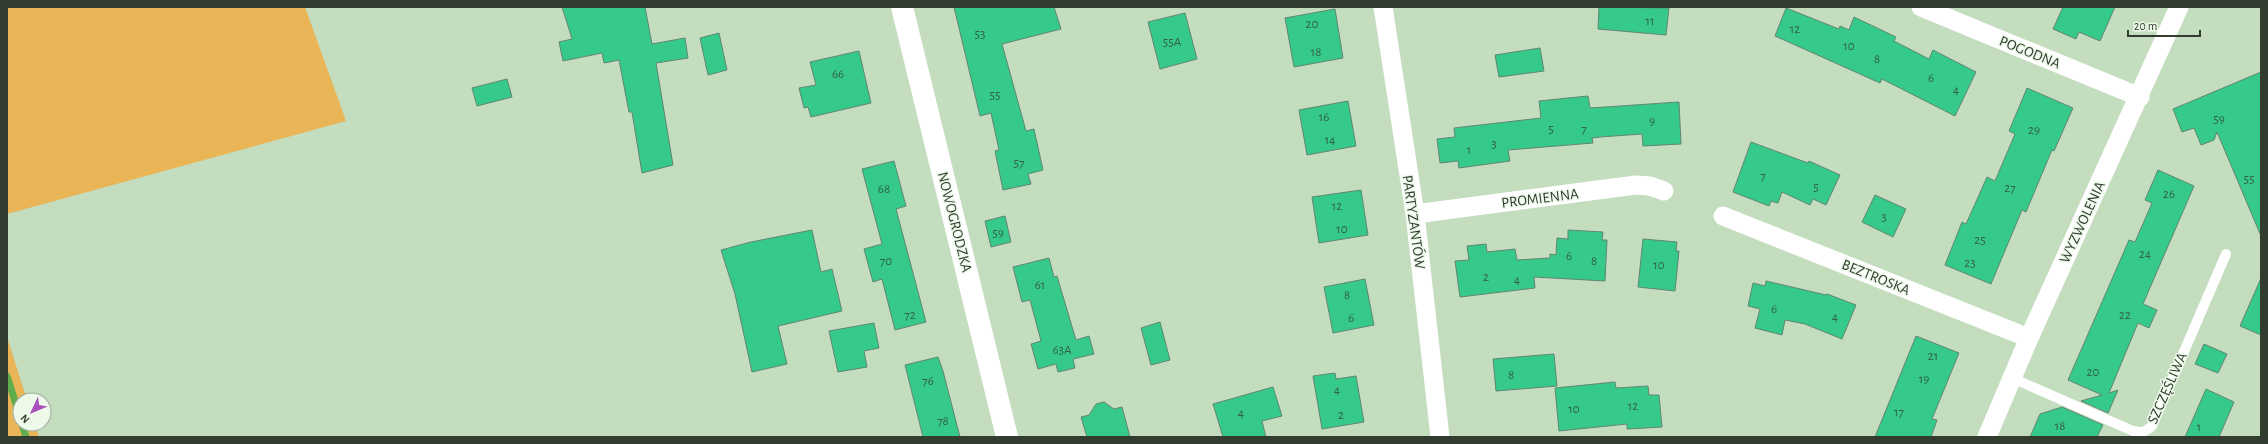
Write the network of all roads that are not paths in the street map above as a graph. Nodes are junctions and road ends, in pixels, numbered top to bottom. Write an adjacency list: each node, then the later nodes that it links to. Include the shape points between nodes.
1 (902, 7): 12 (street, NOWOGRODZKA)
2 (1382, 7): 7 (street, PARTYZANTÓW)
3 (1921, 7): 5 (street, POGODNA)
4 (2179, 7): 5 (street, WYZWOLENIA)
5 (2140, 97): 10 (street, WYZWOLENIA)
6 (1664, 191): 7 (street, PROMIENNA, via 1636,185)
7 (1414, 214): 13 (street, PARTYZANTÓW)
8 (1723, 216): 10 (street, BEZTROSKA)
9 (2226, 254): 11 (lane, SZCZĘŚLIWA, via 2152,426 2147,431 2133,431)
10 (2029, 338): 11 (street, WYZWOLENIA)
11 (2012, 378): 14 (street, WYZWOLENIA)
12 (1007, 437)
13 (1440, 437)
14 (1987, 437)

